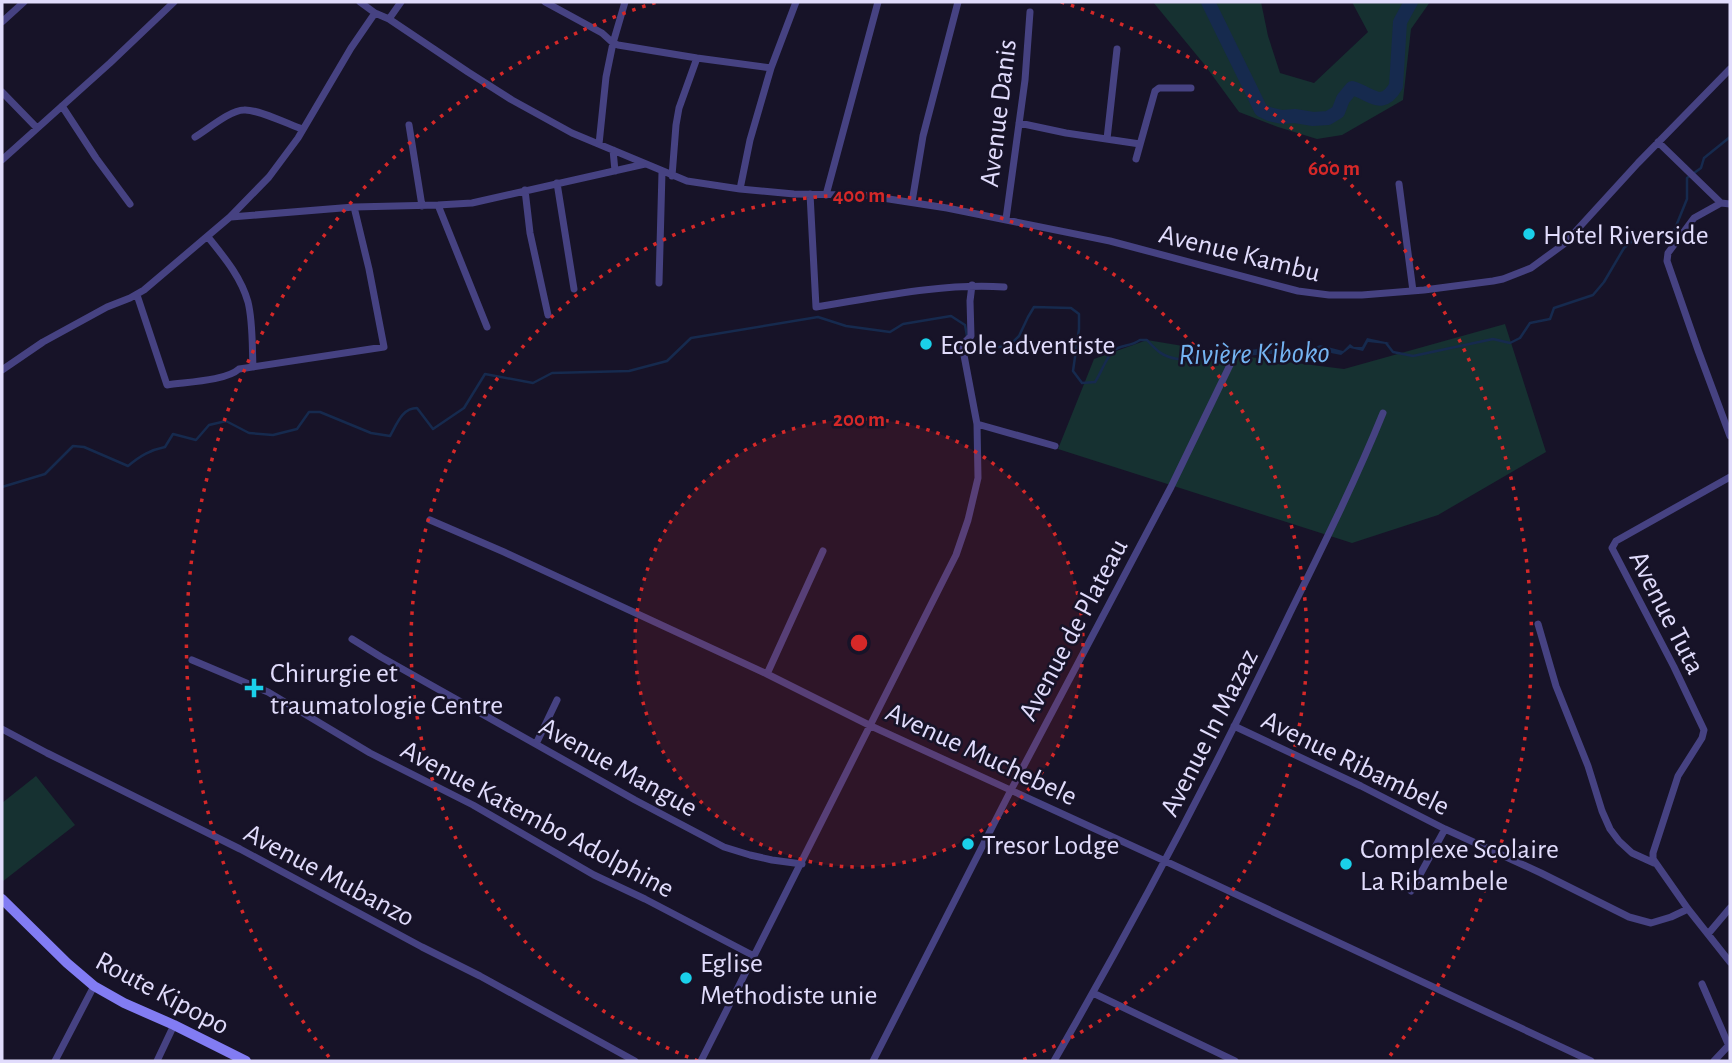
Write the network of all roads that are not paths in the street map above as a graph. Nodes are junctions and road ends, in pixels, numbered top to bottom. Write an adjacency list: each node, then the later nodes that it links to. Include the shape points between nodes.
1 (24, 2): 13 (street)
2 (174, 2): 21 (street)
3 (360, 2): 11 (street, Avenue Kambu)
4 (401, 2): 12 (street)
5 (545, 2): 14 (street)
6 (625, 2): 14 (street)
7 (796, 2): 17 (street)
8 (878, 2): 43 (street)
9 (958, 2): 44 (street, via 923,136)
10 (1030, 12): 22 (street, Avenue Danis)
11 (375, 13): 12 (street, Avenue Kambu); 25 (street)
12 (390, 19): 29 (street, Avenue Kambu, via 512,100)
13 (2, 22)
14 (613, 43): 16 (street); 29 (street)
15 (1117, 49): 27 (street)
16 (697, 58): 17 (street); 37 (street, via 679,108)
17 (771, 68): 40 (street)
18 (1730, 69): 28 (street, Avenue Kambu)
19 (1191, 88): 30 (street, via 1155,91)
20 (2, 92): 24 (street)
21 (62, 106): 24 (street); 46 (street)
22 (1019, 123): 27 (street); 52 (street, Avenue Danis)
23 (409, 125): 49 (street)
24 (37, 128): 33 (street)
25 (302, 129): 26 (street, via 242,110); 51 (street, via 277,167)
26 (195, 137)
27 (1107, 139): 30 (street)
28 (1658, 142): 45 (street); 58 (street, Avenue Kambu, via 1564,244 1531,268 1493,281)
29 (599, 144): 31 (street, Avenue Kambu)
30 (1140, 144): 32 (street)
31 (613, 150): 34 (street, Avenue Kambu); 35 (street)
32 (1136, 159)
33 (2, 160)
34 (645, 164): 35 (street); 36 (street, Avenue Kambu)
35 (615, 170): 38 (street)
36 (662, 172): 37 (street, Avenue Kambu); 54 (street)
37 (672, 176): 40 (street, Avenue Kambu)
38 (557, 183): 41 (street); 57 (street)
39 (1399, 184): 58 (street)
40 (740, 189): 42 (street, Avenue Kambu)
41 (525, 190): 48 (street, via 472,203); 60 (street)
42 (810, 194): 43 (street, Avenue Kambu); 55 (street, via 816,307)
43 (826, 195): 44 (street, Avenue Kambu)
44 (912, 202): 52 (street, Avenue Kambu)
45 (1721, 203): 47 (street); 67 (street, via 1694,218 1667,261)
46 (130, 204)
47 (1730, 204)
48 (438, 205): 49 (street); 61 (street)
49 (422, 206): 50 (street)
50 (354, 207): 51 (street); 63 (street, via 384,347)
51 (230, 217): 53 (street)
52 (1006, 219): 58 (street, Avenue Kambu, via 1110,240 1313,293 1343,296)
53 (208, 237): 59 (street); 63 (street, via 238,279 248,303)
54 (659, 283)
55 (972, 285): 56 (street); 66 (street, via 971,326 963,350)
56 (1004, 287)
57 (574, 289)
58 (1413, 291)
59 (137, 295): 63 (street, via 167,385 223,377); 64 (street, via 64,330)
60 (548, 314)
61 (486, 327)
62 (1230, 365): 81 (street, Avenue de Plateau)
63 (253, 367)
64 (2, 370)
65 (1383, 413): 78 (street, Avenue In Mazaz)
66 (977, 424): 68 (street); 77 (street, via 976,489 957,555)
67 (1730, 436)
68 (1055, 446)
69 (1730, 477): 84 (street, Avenue Tuta, via 1612,546 1704,730 1678,775 1653,853)
70 (430, 520): 75 (street, Avenue Muchebele)
71 (823, 551): 75 (street)
72 (1538, 624): 84 (street, via 1556,686 1610,828 1632,853)
73 (352, 639): 80 (street, Avenue Mangue)
74 (192, 660): 91 (street, Avenue Katembo Adolphine, via 268,692 581,868)
75 (767, 674): 77 (street, Avenue Muchebele)
76 (557, 700): 80 (street)
77 (872, 726): 81 (street, Avenue Muchebele); 85 (street)
78 (1234, 726): 82 (street, Avenue Ribambele); 83 (street, Avenue In Mazaz)
79 (2, 729): 102 (street, Avenue Mubanzo, via 252,856)
80 (536, 744): 85 (street, Avenue Mangue, via 724,847)
81 (1011, 790): 83 (street, Avenue Muchebele); 104 (street, Avenue de Plateau)
82 (1445, 829): 86 (street); 89 (street, Avenue Ribambele, via 1638,921 1657,922)
83 (1166, 861): 95 (street, Avenue In Mazaz); 98 (street, Avenue Muchebele)
84 (1655, 863): 89 (street)
85 (802, 864): 91 (street)
86 (1411, 891)
87 (2, 899): 94 (main road, Route Kipopo)
88 (1730, 908): 90 (street)
89 (1688, 909): 90 (street)
90 (1708, 934): 92 (street)
91 (754, 956): 103 (street)
92 (1730, 962)
93 (1702, 984): 97 (street)
94 (94, 986): 96 (main road, Route Kipopo); 99 (street)
95 (1093, 993): 105 (street, Avenue In Mazaz); 106 (street)
96 (174, 1026): 100 (street); 101 (main road, Route Kipopo)
97 (1730, 1045): 108 (street)
98 (1577, 1058): 107 (street, Avenue Muchebele)
99 (55, 1061)
100 (157, 1061)
101 (246, 1061)
102 (635, 1061)
103 (701, 1061)
104 (873, 1061)
105 (1054, 1061)
106 (1235, 1061)
107 (1591, 1061)
108 (1714, 1061)

